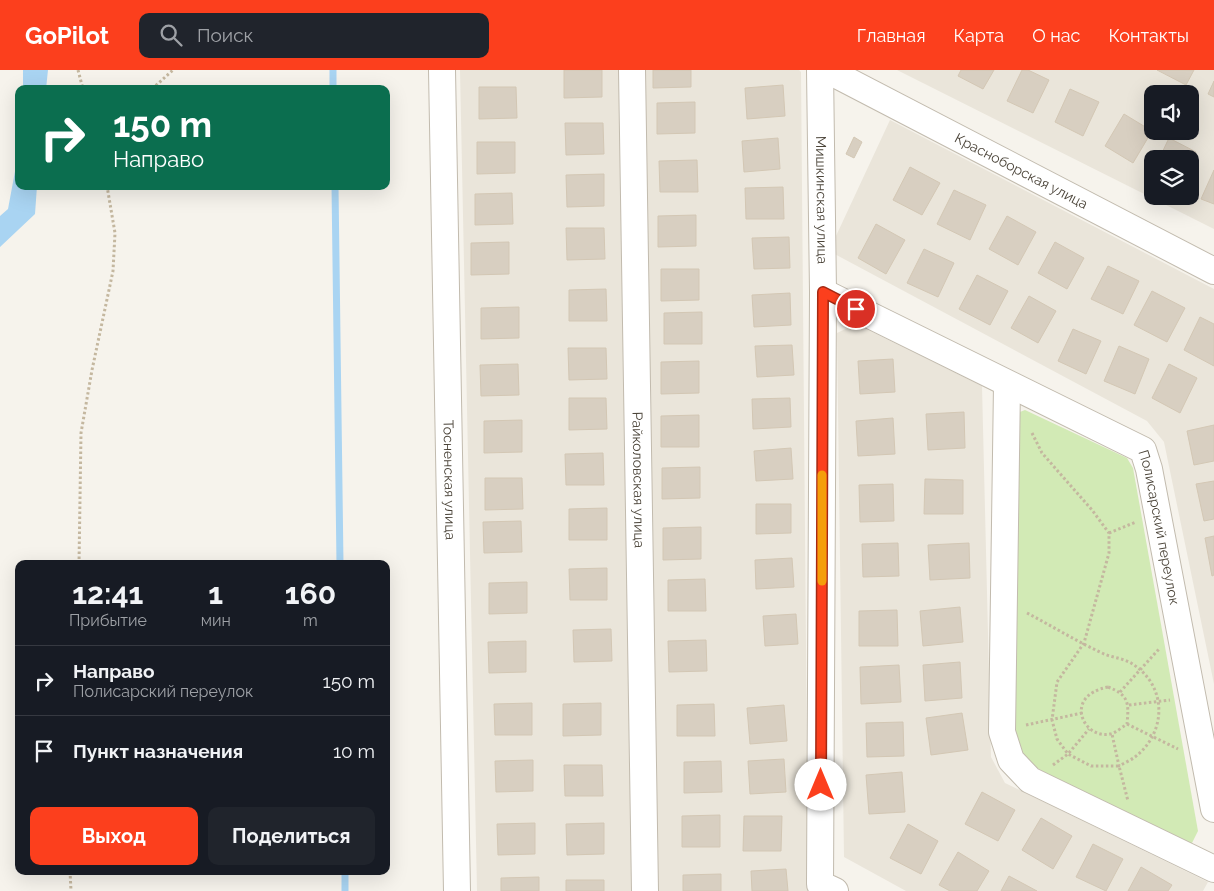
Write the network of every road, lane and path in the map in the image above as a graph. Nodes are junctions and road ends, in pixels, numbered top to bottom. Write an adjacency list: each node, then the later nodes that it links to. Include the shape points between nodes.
1 (78, 70): 7 (path)
2 (172, 70): 8 (path)
3 (442, 70): 34 (street, Тосненская улица)
4 (632, 70): 35 (street, Райколовская улица)
5 (820, 70): 11 (street, Мишкинская улица)
6 (828, 70): 10 (street, Красноборская улица)
7 (82, 85)
8 (156, 85)
9 (108, 190): 14 (path, via 115,233 113,270 81,433)
10 (1214, 271)
11 (823, 292): 12 (street, Полисарский переулок); 36 (street, Мишкинская улица, via 820,884)
12 (1008, 385): 15 (street); 29 (street, Полисарский переулок, via 1143,450)
13 (1029, 427): 16 (path, via 1042,453 1109,533 1109,553)
14 (79, 560)
15 (1004, 602): 16 (path); 30 (street, via 1002,732 1012,760 1030,780)
16 (1084, 643): 17 (path); 22 (path, via 1057,682)
17 (1140, 670): 18 (path); 19 (path, via 1150,678)
18 (1120, 692): 20 (path); 21 (path, via 1108,687 1095,690 1086,697)
19 (1159, 701): 20 (path); 26 (path, via 1158,723)
20 (1129, 706): 23 (path)
21 (1082, 713): 22 (path); 24 (path)
22 (1052, 720): 27 (path, via 1057,739)
23 (1127, 724): 25 (path); 26 (path)
24 (1089, 729): 25 (path); 27 (path)
25 (1112, 734): 28 (path)
26 (1151, 736): 28 (path, via 1136,756)
27 (1068, 754): 28 (path, via 1091,766)
28 (1119, 766): 30 (path)
29 (1214, 808)
30 (1136, 831): 31 (street)
31 (1214, 869)
32 (70, 875): 33 (path)
33 (71, 891)
34 (457, 891)
35 (645, 891)
36 (835, 891)

